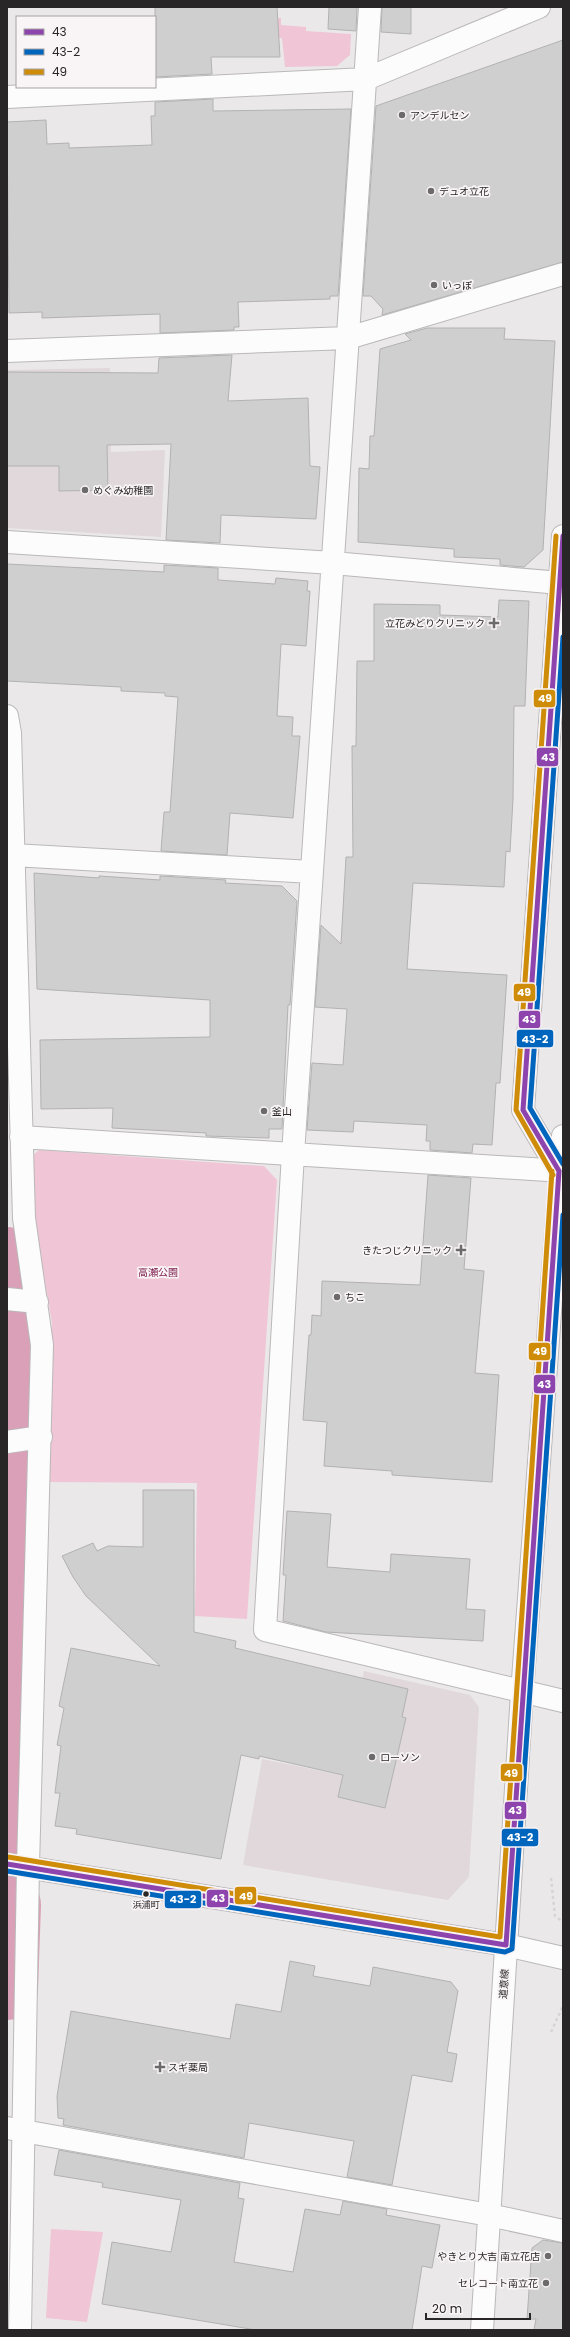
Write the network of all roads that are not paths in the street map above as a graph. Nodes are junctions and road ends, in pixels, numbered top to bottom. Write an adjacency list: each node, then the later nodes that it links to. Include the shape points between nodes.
1 (370, 7): 3 (street)
2 (539, 7): 3 (street)
3 (366, 79): 4 (street); 6 (street)
4 (7, 97)
5 (563, 274): 6 (street)
6 (348, 338): 7 (street); 10 (street)
7 (7, 351)
8 (563, 536): 11 (street)
9 (7, 542): 10 (street)
10 (333, 563): 11 (street); 14 (street)
11 (560, 583): 20 (street, via 523,1110)
12 (7, 716): 13 (street, via 10,732)
13 (13, 855): 14 (street); 15 (street)
14 (312, 872): 18 (street)
15 (14, 1108): 17 (street)
16 (563, 1136): 20 (street, 道意線)
17 (21, 1137): 18 (street); 19 (street)
18 (293, 1154): 20 (street); 25 (street, via 265,1630)
19 (13, 1163): 22 (street, via 24,1218)
20 (562, 1170): 25 (street, 道意線)
21 (7, 1299): 22 (street)
22 (33, 1301): 23 (street, via 42,1345)
23 (35, 1438): 24 (street); 27 (street)
24 (7, 1442)
25 (522, 1693): 26 (street); 28 (street, 道意線)
26 (563, 1701)
27 (18, 1865): 28 (street); 30 (street)
28 (506, 1945): 29 (street); 32 (street, 道意線)
29 (563, 1958)
30 (16, 2053): 31 (street)
31 (15, 2129): 32 (street); 34 (street)
32 (489, 2215): 33 (street); 35 (street, 道意線)
33 (563, 2232)
34 (20, 2330)
35 (482, 2330)

